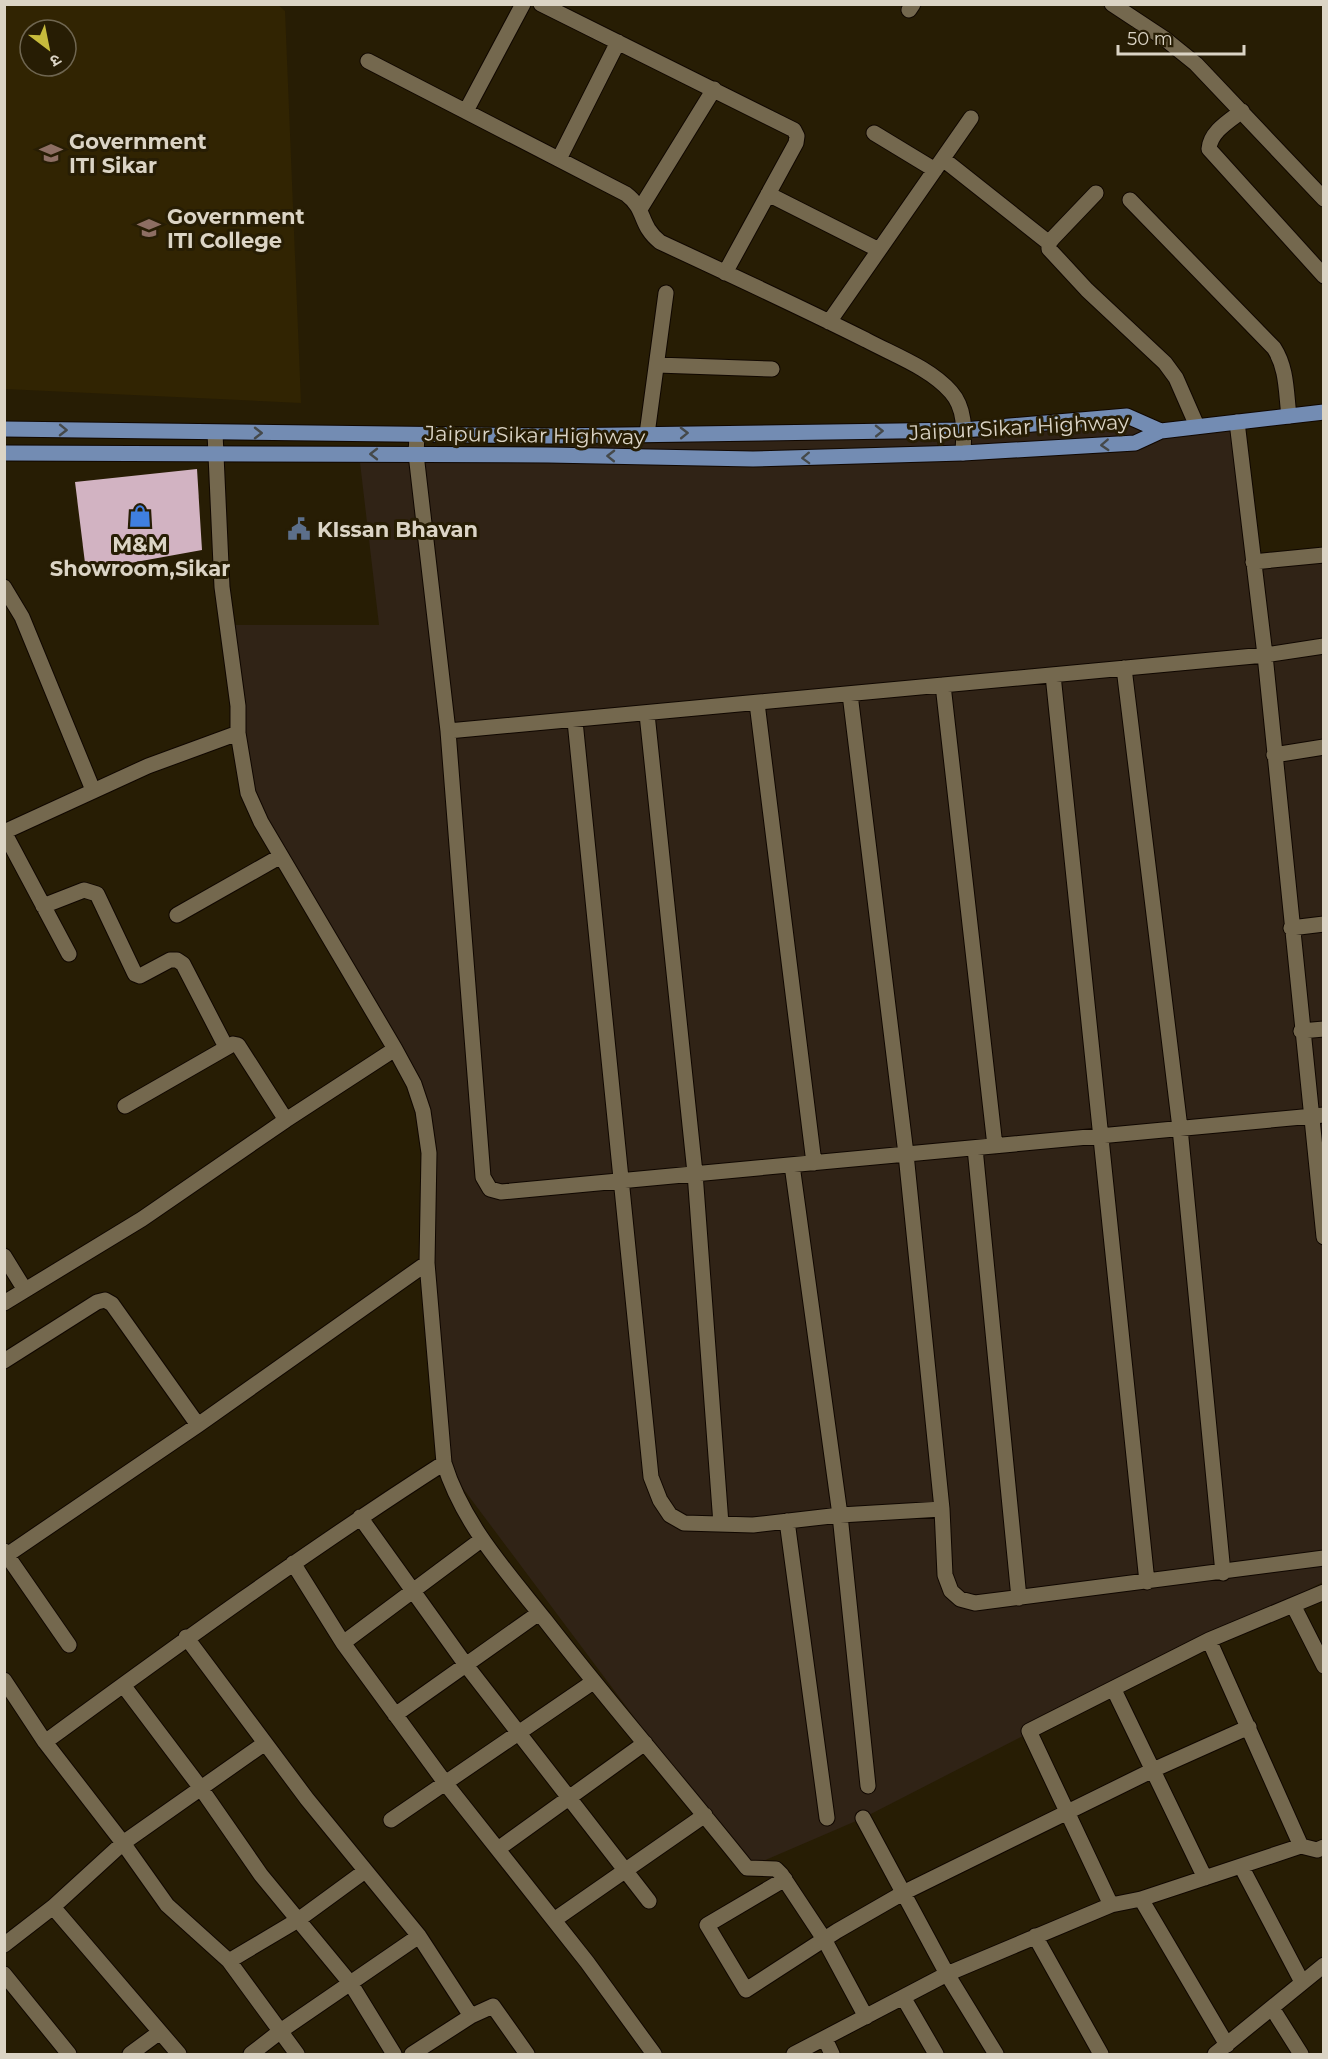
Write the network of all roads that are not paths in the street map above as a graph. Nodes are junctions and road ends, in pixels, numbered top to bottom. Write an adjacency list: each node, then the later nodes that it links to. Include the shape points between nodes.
1 (523, 4): 7 (street)
2 (541, 4): 4 (street)
3 (1112, 4): 8 (street, via 1183,53)
4 (618, 42): 6 (street); 11 (street)
5 (368, 61): 7 (street)
6 (714, 89): 14 (street, via 794,130 795,143); 17 (street)
7 (466, 111): 11 (street)
8 (1242, 111): 15 (street); 21 (street, via 1215,133 1209,149)
9 (971, 118): 12 (street)
10 (874, 133): 12 (street)
11 (559, 159): 17 (street, via 626,194)
12 (939, 165): 18 (street); 19 (street)
13 (1096, 193): 18 (street)
14 (768, 194): 19 (street); 20 (street)
15 (1323, 199)
16 (1130, 200): 27 (street, via 1274,348 1284,373)
17 (640, 209): 20 (street, via 644,227 660,242)
18 (1049, 243): 29 (street, via 1053,255 1076,279 1166,363)
19 (879, 250): 23 (street)
20 (725, 273): 23 (street)
21 (1323, 276)
22 (666, 293): 24 (street)
23 (829, 322): 31 (street, via 938,380 959,404)
24 (657, 365): 25 (street); 34 (street)
25 (772, 369)
26 (1323, 412): 27 (main road)
27 (1289, 416): 28 (main road)
28 (1237, 422): 29 (main road); 41 (street)
29 (1197, 426): 32 (main road)
30 (4, 429): 33 (main road, Jaipur Sikar Highway, one-way to 33)
31 (964, 430): 32 (main road, Jaipur Sikar Highway, via 1127,416); 34 (main road, Jaipur Sikar Highway, one-way to 31); 38 (street)
32 (1161, 430): 38 (main road, Jaipur Sikar Highway, one-way to 38, via 1135,443)
33 (215, 433): 35 (main road, Jaipur Sikar Highway, one-way to 35); 37 (street)
34 (647, 434): 35 (main road, Jaipur Sikar Highway)
35 (417, 435): 39 (street)
36 (4, 453): 37 (main road, Jaipur Sikar Highway)
37 (214, 453): 39 (main road, Jaipur Sikar Highway, one-way to 37); 53 (street, via 222,587 238,706)
38 (963, 453): 39 (main road, Jaipur Sikar Highway, one-way to 39, via 753,459)
39 (416, 454): 52 (street)
40 (1323, 555): 41 (street)
41 (1253, 562): 44 (street)
42 (4, 587): 56 (street, via 22,617)
43 (1323, 646): 44 (street)
44 (1264, 655): 45 (street); 55 (street)
45 (1124, 668): 46 (street); 71 (street)
46 (1053, 675): 47 (street); 72 (street)
47 (943, 685): 48 (street); 73 (street)
48 (850, 694): 49 (street); 75 (street)
49 (757, 703): 50 (street); 76 (street)
50 (647, 714): 51 (street); 78 (street)
51 (575, 721): 52 (street); 79 (street)
52 (448, 731): 79 (street, via 483,1177 490,1190 501,1192)
53 (237, 733): 56 (street); 58 (street, via 248,793)
54 (1323, 747): 55 (street)
55 (1274, 755): 62 (street)
56 (93, 790): 57 (street)
57 (4, 832): 59 (street)
58 (281, 856): 60 (street); 67 (street)
59 (43, 906): 63 (street); 66 (street, via 84,890 97,894 135,974 140,976 170,960 183,964)
60 (177, 915)
61 (1323, 924): 62 (street)
62 (1291, 928): 65 (street)
63 (69, 954)
64 (1323, 1029): 65 (street)
65 (1301, 1032): 69 (street)
66 (226, 1047): 68 (street); 70 (street, via 238,1045)
67 (395, 1049): 70 (street); 82 (street, via 423,1111 429,1153)
68 (125, 1106)
69 (1316, 1115): 71 (street); 80 (street)
70 (286, 1120): 83 (street, via 142,1219)
71 (1180, 1128): 72 (street); 97 (street)
72 (1100, 1136): 73 (street); 98 (street)
73 (994, 1146): 74 (street)
74 (975, 1148): 75 (street); 101 (street)
75 (906, 1154): 76 (street); 88 (street)
76 (814, 1163): 77 (street)
77 (792, 1164): 78 (street); 89 (street)
78 (695, 1173): 79 (street); 92 (street)
79 (620, 1180): 92 (street, via 651,1477 670,1515 684,1523)
80 (1323, 1232)
81 (4, 1256): 83 (street)
82 (427, 1263): 86 (street); 87 (street)
83 (24, 1290): 84 (street)
84 (4, 1303)
85 (4, 1361): 86 (street, via 105,1300 112,1304)
86 (198, 1425): 94 (street)
87 (444, 1463): 90 (street); 93 (street, via 451,1487)
88 (942, 1509): 89 (street); 101 (street, via 945,1575 951,1591 960,1599 975,1603)
89 (840, 1515): 91 (street); 122 (street)
90 (360, 1517): 96 (street); 99 (street)
91 (788, 1521): 92 (street); 127 (street)
92 (721, 1524)
93 (481, 1540): 99 (street); 103 (street)
94 (5, 1555): 107 (street)
95 (1323, 1558): 97 (street)
96 (293, 1563): 104 (street); 106 (street)
97 (1223, 1573): 98 (street)
98 (1148, 1582): 101 (street)
99 (413, 1591): 106 (street); 108 (street)
100 (1323, 1592): 102 (street)
101 (1019, 1598)
102 (1293, 1605): 105 (street); 109 (street)
103 (539, 1613): 108 (street); 111 (street)
104 (186, 1638): 112 (street); 118 (street)
105 (1209, 1640): 113 (street); 115 (street)
106 (343, 1643): 114 (street)
107 (69, 1645)
108 (466, 1665): 114 (street); 116 (street)
109 (1323, 1666)
110 (4, 1680): 117 (street)
111 (593, 1682): 116 (street); 119 (street)
112 (123, 1685): 117 (street); 123 (street)
113 (1114, 1690): 120 (street); 125 (street, via 1029,1731)
114 (395, 1715): 121 (street)
115 (1249, 1727): 120 (street); 131 (street)
116 (519, 1734): 121 (street); 124 (street)
117 (45, 1742): 130 (street)
118 (265, 1743): 123 (street); 135 (street)
119 (645, 1743): 124 (street); 126 (street)
120 (1153, 1770): 125 (street); 137 (street)
121 (446, 1784): 129 (street); 133 (street)
122 (868, 1786)
123 (200, 1787): 130 (street); 144 (street, via 261,1875)
124 (569, 1798): 133 (street); 136 (street)
125 (1066, 1812): 139 (street); 142 (street)
126 (705, 1815): 136 (street); 138 (street, via 747,1868 776,1869)
127 (827, 1818)
128 (863, 1818): 139 (street)
129 (391, 1820)
130 (123, 1843): 143 (street); 150 (street, via 167,1905)
131 (1301, 1846): 132 (street, via 1317,1850); 134 (street)
132 (1323, 1847)
133 (498, 1849): 145 (street)
134 (1241, 1866): 137 (street); 154 (street)
135 (365, 1871): 144 (street); 146 (street)
136 (626, 1871): 141 (street); 145 (street)
137 (1204, 1878): 140 (street)
138 (785, 1879): 148 (street); 148 (street, via 707,1924 746,1990)
139 (903, 1893): 148 (street); 153 (street)
140 (1141, 1899): 142 (street); 163 (street)
141 (649, 1901)
142 (1112, 1905): 147 (street)
143 (53, 1907): 149 (street); 161 (street)
144 (298, 1920): 150 (street); 155 (street)
145 (554, 1920): 172 (street)
146 (419, 1936): 155 (street); 158 (street)
147 (1035, 1936): 153 (street); 177 (street)
148 (824, 1939): 159 (street)
149 (4, 1945)
150 (229, 1961): 160 (street)
151 (1323, 1965): 154 (street)
152 (4, 1974): 164 (street)
153 (946, 1974): 156 (street); 176 (street)
154 (1302, 1982): 157 (street)
155 (351, 1984): 160 (street); 169 (street)
156 (903, 1997): 159 (street); 175 (street)
157 (1272, 2008): 163 (street); 178 (street)
158 (471, 2016): 170 (street); 171 (street, via 493,2006)
159 (866, 2017): 162 (street)
160 (282, 2030): 167 (street); 168 (street)
161 (160, 2032): 165 (street); 166 (street)
162 (825, 2039): 173 (street); 174 (street)
163 (1221, 2050)
164 (69, 2055)
165 (130, 2055)
166 (179, 2055)
167 (250, 2055)
168 (297, 2055)
169 (394, 2055)
170 (412, 2055)
171 (528, 2055)
172 (654, 2055)
173 (794, 2055)
174 (832, 2055)
175 (936, 2055)
176 (996, 2055)
177 (1101, 2055)
178 (1301, 2055)

